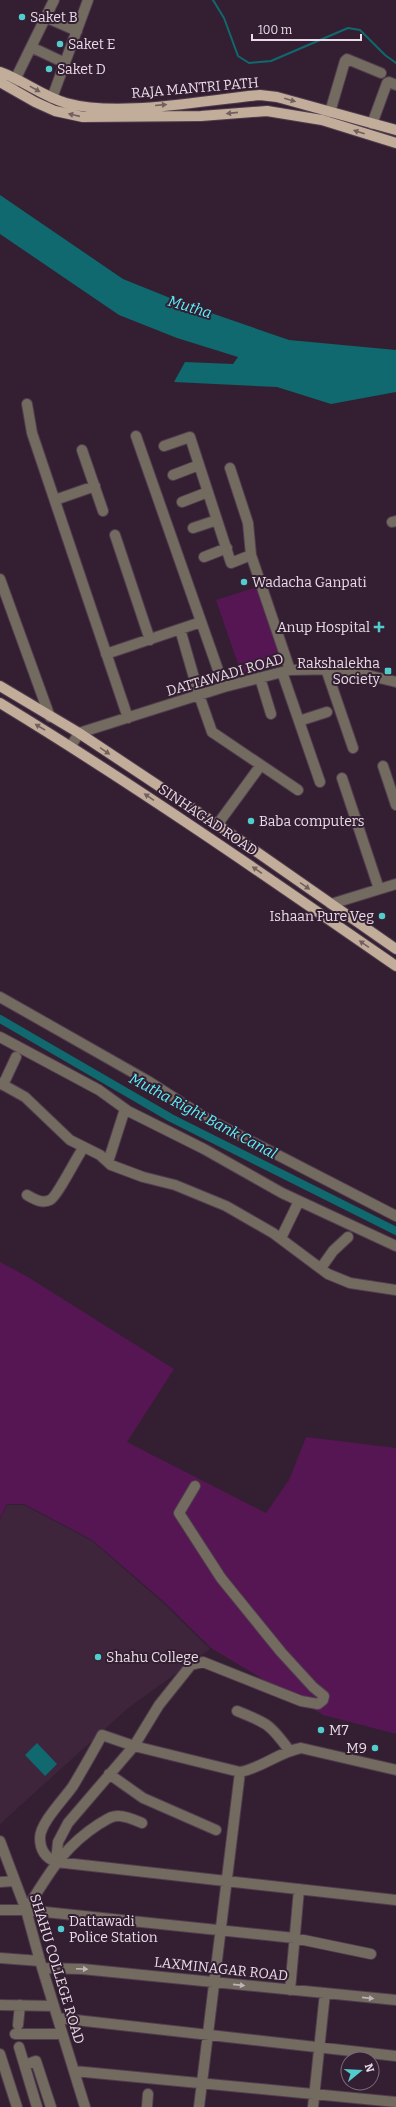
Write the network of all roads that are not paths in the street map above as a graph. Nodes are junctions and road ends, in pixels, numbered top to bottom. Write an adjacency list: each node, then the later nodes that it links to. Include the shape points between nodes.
1 (54, 0): 3 (street)
2 (88, 0): 4 (street)
3 (45, 17): 4 (street); 5 (street)
4 (77, 31): 6 (street)
5 (31, 47): 6 (street); 9 (street)
6 (65, 63): 13 (street)
7 (0, 72): 9 (main road, RAJA MANTRI PATH)
8 (381, 74): 14 (street, via 347,59)
9 (16, 78): 12 (street); 13 (main road, RAJA MANTRI PATH, one-way to 13)
10 (0, 82): 12 (main road, RAJA MANTRI PATH)
11 (396, 85): 16 (street, via 387,83)
12 (11, 88): 15 (main road, RAJA MANTRI PATH, one-way to 12, via 55,111)
13 (52, 98): 15 (main road, RAJA MANTRI PATH)
14 (330, 112): 15 (main road, RAJA MANTRI PATH, one-way to 14, via 260,96 277,97); 16 (main road, RAJA MANTRI PATH)
15 (91, 113): 18 (main road, RAJA MANTRI PATH, one-way to 15, via 322,120 267,111 201,116)
16 (372, 124): 17 (main road, RAJA MANTRI PATH)
17 (396, 130)
18 (396, 144)
19 (27, 404): 28 (street, via 32,433)
20 (136, 436): 38 (street)
21 (164, 446): 23 (street, via 190,437)
22 (82, 450): 26 (street)
23 (200, 465): 25 (street); 27 (street)
24 (230, 468): 35 (street, via 248,523)
25 (173, 475)
26 (95, 486): 28 (street); 30 (street)
27 (208, 492): 29 (street); 31 (street)
28 (54, 500): 41 (street)
29 (182, 502)
30 (103, 511)
31 (217, 520): 32 (street); 34 (street)
32 (193, 528)
33 (115, 535): 40 (street)
34 (226, 548): 35 (street, via 231,563); 36 (street)
35 (251, 555): 43 (street)
36 (204, 557)
37 (0, 579): 52 (street)
38 (201, 622): 39 (street); 47 (street)
39 (180, 629): 40 (street); 48 (street)
40 (150, 640): 41 (street)
41 (106, 654): 53 (street)
42 (326, 669): 43 (street, DATTAWADI ROAD); 45 (street, DATTAWADI ROAD, via 342,669); 57 (street)
43 (286, 671): 44 (street, DATTAWADI ROAD); 54 (street)
44 (260, 678): 47 (street, DATTAWADI ROAD); 51 (street)
45 (396, 682)
46 (0, 686): 52 (main road, SINHAGAD ROAD)
47 (224, 687): 48 (street, DATTAWADI ROAD)
48 (199, 695): 53 (street, DATTAWADI ROAD); 58 (street, via 212,732)
49 (0, 703): 56 (main road, SINHAGAD ROAD, one-way to 49)
50 (328, 712): 54 (street)
51 (271, 714)
52 (50, 717): 55 (main road, SINHAGAD ROAD)
53 (128, 718): 55 (street, DATTAWADI ROAD)
54 (299, 721): 61 (street)
55 (79, 734): 56 (street); 64 (main road, SINHAGAD ROAD, one-way to 64)
56 (71, 746): 69 (main road, SINHAGAD ROAD, one-way to 56, via 229,850)
57 (353, 748)
58 (261, 764): 62 (street); 64 (street)
59 (383, 766): 63 (street)
60 (342, 778): 66 (street)
61 (320, 782)
62 (298, 790)
63 (396, 805)
64 (217, 825): 67 (main road, SINHAGAD ROAD, one-way to 67)
65 (396, 884): 66 (street)
66 (379, 889): 67 (street)
67 (331, 904): 68 (main road, SINHAGAD ROAD)
68 (396, 949)
69 (396, 966)
70 (0, 996): 79 (street, via 148,1081 204,1117)
71 (0, 1036): 74 (street, via 99,1090)
72 (16, 1057): 73 (street)
73 (2, 1084): 75 (street, via 25,1097 70,1140)
74 (125, 1109): 76 (street); 78 (street)
75 (84, 1147): 76 (street); 77 (street, via 51,1200 43,1202)
76 (108, 1162): 81 (street, via 143,1177 198,1193)
77 (27, 1195)
78 (299, 1202): 81 (street); 82 (street)
79 (396, 1216)
80 (348, 1237): 83 (street, via 333,1251)
81 (281, 1238): 83 (street)
82 (396, 1246)
83 (321, 1268): 84 (street, via 328,1274 350,1283)
84 (396, 1290)
85 (195, 1486): 87 (street, via 179,1513 221,1578 281,1652 324,1696 318,1704 301,1701 208,1664 197,1663 191,1665 159,1705)
86 (237, 1711): 88 (street, via 265,1722)
87 (134, 1746): 90 (street); 91 (street); 95 (street, via 102,1735 42,1832 40,1838 44,1854)
88 (289, 1750): 89 (street, via 301,1748); 90 (street)
89 (396, 1770)
90 (240, 1772): 97 (street)
91 (109, 1774): 93 (street, via 143,1798); 95 (street, via 68,1823 58,1842)
92 (142, 1822): 95 (street, via 119,1816 112,1817 78,1838)
93 (216, 1830)
94 (0, 1841): 96 (street, SHAHU COLLEGE ROAD)
95 (56, 1862): 97 (street); 102 (street)
96 (14, 1881): 98 (street); 102 (street, SHAHU COLLEGE ROAD)
97 (227, 1881): 99 (street); 103 (street)
98 (0, 1882)
99 (299, 1889): 100 (street); 104 (street)
100 (396, 1900)
101 (0, 1910): 102 (street)
102 (26, 1910): 103 (street); 107 (street, SHAHU COLLEGE ROAD)
103 (221, 1931): 104 (street); 108 (street)
104 (294, 1938): 105 (street); 109 (street)
105 (371, 1954)
106 (0, 1958): 107 (street, LAXMINAGAR ROAD)
107 (41, 1965): 108 (street, LAXMINAGAR ROAD, one-way to 108); 114 (street, SHAHU COLLEGE ROAD)
108 (214, 1982): 109 (street, LAXMINAGAR ROAD, one-way to 109); 117 (street)
109 (290, 1990): 110 (street, LAXMINAGAR ROAD)
110 (325, 1993): 111 (street, LAXMINAGAR ROAD, one-way to 111); 118 (street)
111 (396, 2000)
112 (0, 2004): 113 (street)
113 (20, 2005): 114 (street); 116 (street, via 17,2030)
114 (54, 2006): 115 (street, SHAHU COLLEGE ROAD)
115 (58, 2018): 116 (street, SHAHU COLLEGE ROAD); 117 (street)
116 (62, 2034): 123 (street, SHAHU COLLEGE ROAD)
117 (208, 2035): 118 (street); 124 (street)
118 (320, 2047): 121 (street); 126 (street)
119 (19, 2048): 122 (street)
120 (0, 2054): 128 (street)
121 (396, 2056)
122 (24, 2065): 129 (street); 130 (street, via 36,2061)
123 (74, 2071): 124 (street); 131 (street, SHAHU COLLEGE ROAD)
124 (202, 2083): 126 (street); 133 (street)
125 (148, 2094): 132 (street)
126 (315, 2094): 127 (street); 134 (street)
127 (396, 2102)
128 (17, 2107)
129 (37, 2107)
130 (51, 2107)
131 (85, 2107)
132 (147, 2107)
133 (199, 2107)
134 (313, 2107)

